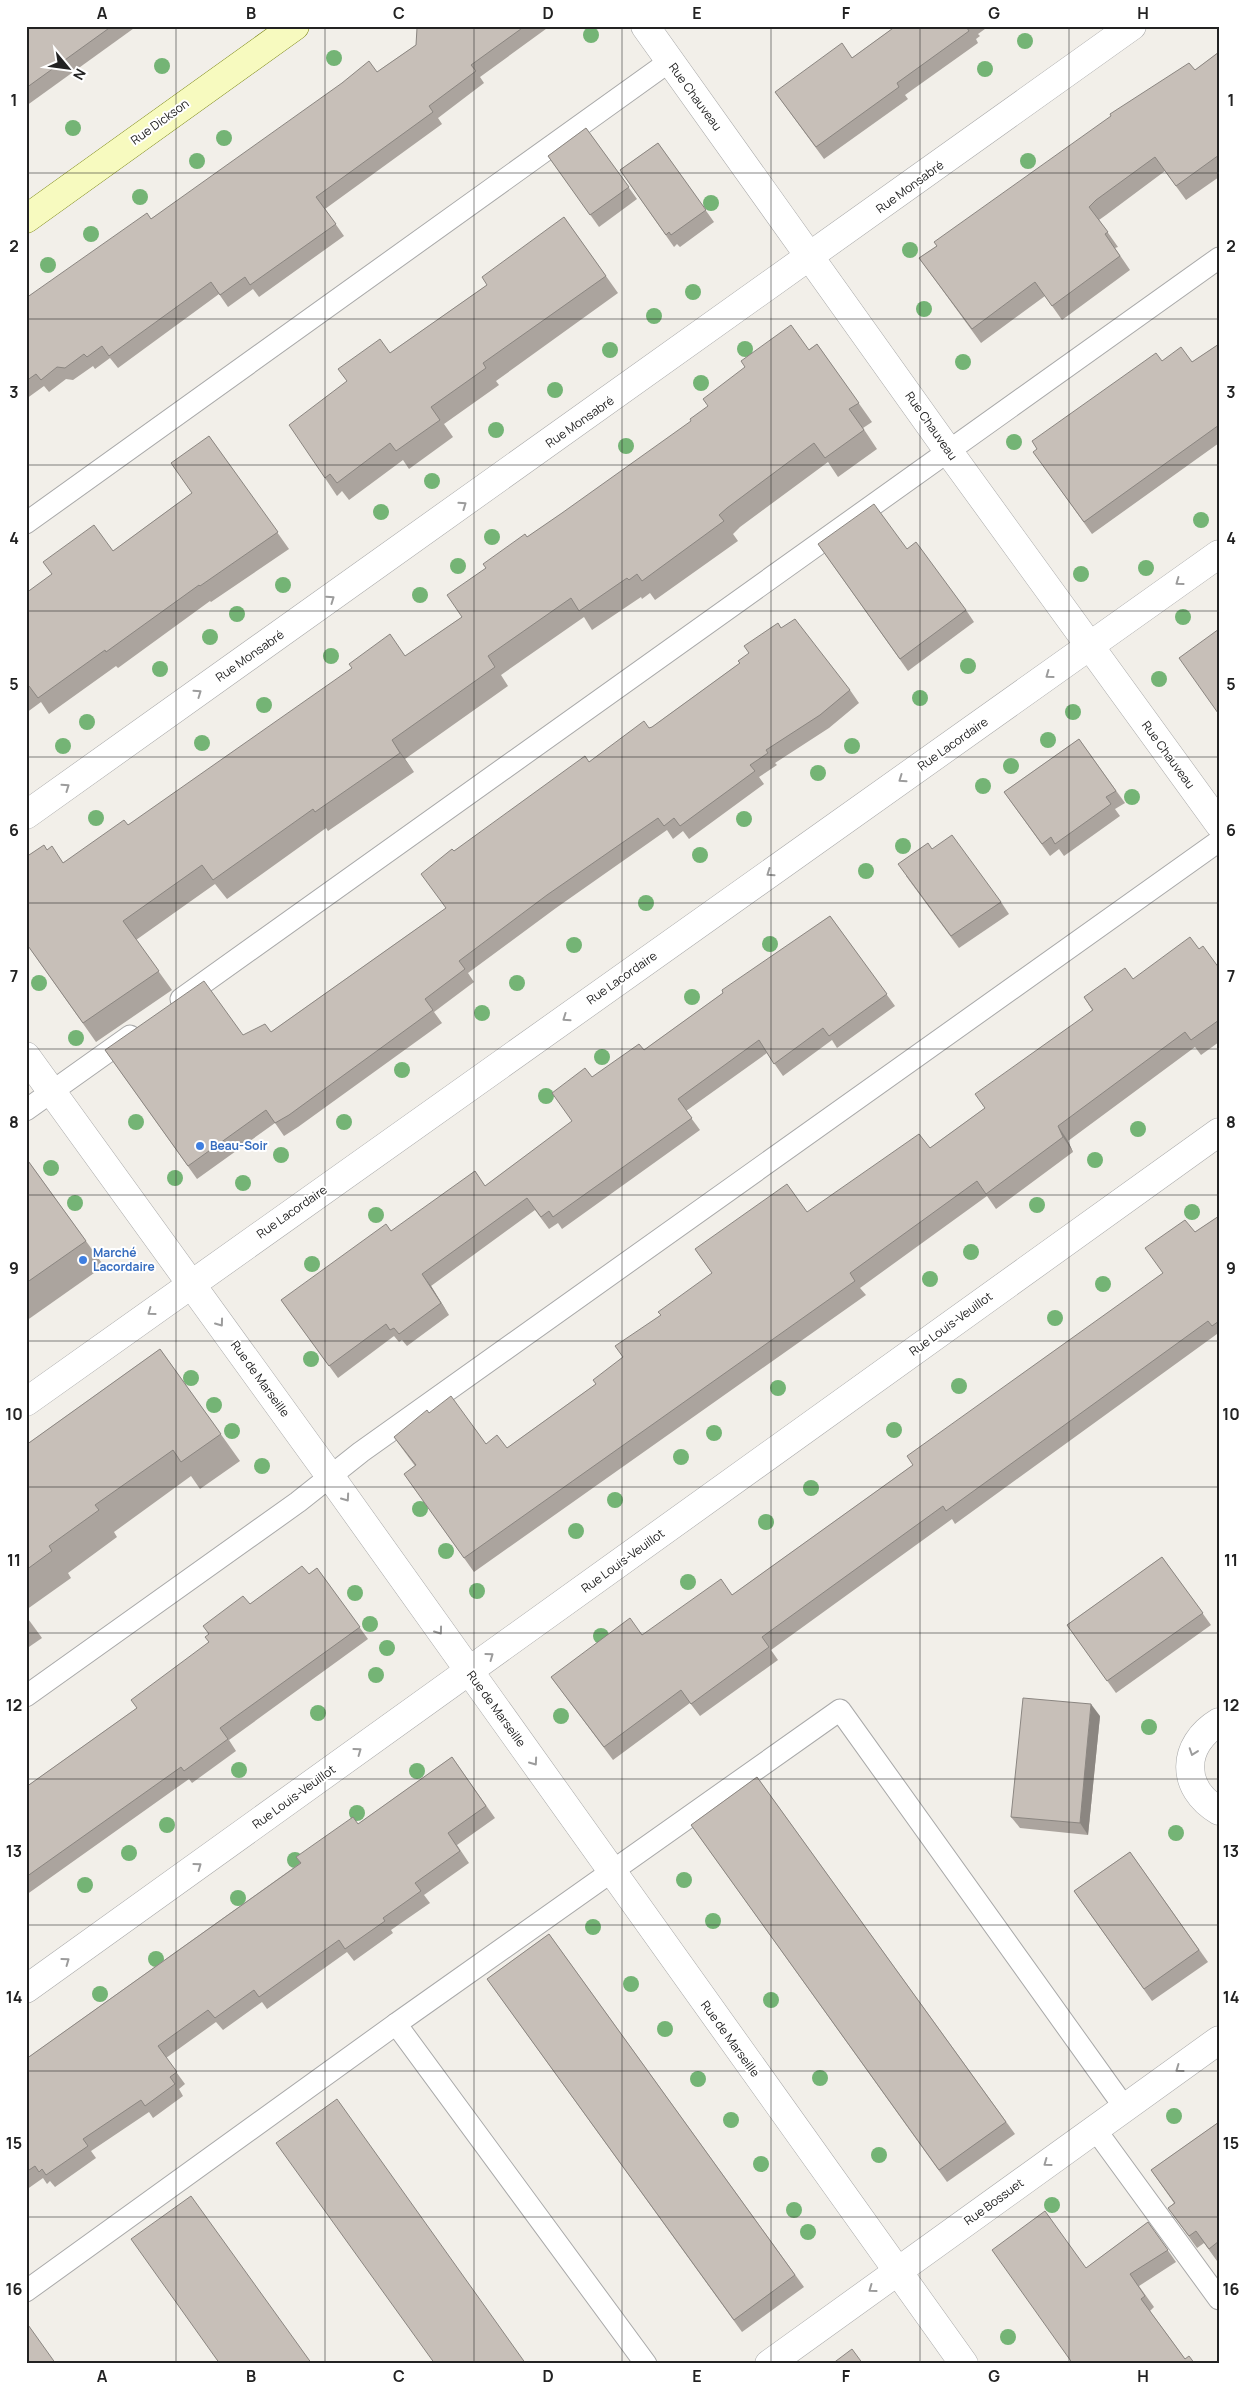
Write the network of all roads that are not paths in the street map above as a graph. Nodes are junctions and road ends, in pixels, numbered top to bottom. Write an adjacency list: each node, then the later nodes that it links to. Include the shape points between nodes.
1 (295, 26): 5 (main road, Rue Dickson)
2 (646, 26): 4 (street, Rue Chauveau)
3 (1132, 26): 6 (street, Rue Monsabré)
4 (670, 61): 6 (street, Rue Chauveau); 9 (lane)
5 (26, 218)
6 (811, 258): 8 (street, Rue Chauveau); 12 (street, Rue Monsabré, one-way to 6)
7 (1219, 258): 8 (lane)
8 (949, 452): 11 (street, Rue Chauveau); 15 (lane)
9 (26, 524)
10 (1219, 554): 11 (street, Rue Lacordaire, one-way to 11)
11 (1089, 647): 13 (street, Rue Chauveau); 21 (street, Rue Lacordaire, one-way to 21)
12 (26, 816)
13 (1219, 824)
14 (1219, 841): 23 (lane)
15 (167, 1009)
16 (143, 1027): 18 (lane)
17 (26, 1056): 18 (street, Rue de Marseille)
18 (52, 1091): 19 (lane); 21 (street, Rue de Marseille)
19 (26, 1110)
20 (1219, 1132): 24 (street, Rue Louis-Veuillot, one-way to 20)
21 (191, 1284): 22 (street, Rue Lacordaire, one-way to 22); 23 (street, Rue de Marseille, one-way to 23)
22 (26, 1402)
23 (330, 1476): 24 (street, Rue de Marseille, one-way to 24); 25 (lane)
24 (469, 1672): 28 (street, Rue de Marseille, one-way to 28); 29 (street, Rue Louis-Veuillot, one-way to 24)
25 (26, 1696)
26 (1219, 1722): 27 (street, one-way to 27, via 1205,1731 1195,1744 1190,1760 1191,1776 1197,1791 1207,1804)
27 (1219, 1811)
28 (612, 1873): 30 (lane); 32 (lane, via 840,1710); 34 (street, Rue de Marseille)
29 (26, 1989)
30 (396, 2024): 35 (lane); 37 (lane)
31 (1219, 2040): 32 (street, Rue Bossuet, one-way to 32)
32 (1125, 2108): 33 (street, Rue Bossuet)
33 (1095, 2129): 34 (street, Rue Bossuet, one-way to 34); 36 (lane)
34 (896, 2272): 38 (street, Rue Bossuet, one-way to 38); 39 (street, Rue de Marseille)
35 (26, 2291)
36 (1219, 2299)
37 (646, 2364)
38 (769, 2364)
39 (964, 2364)

